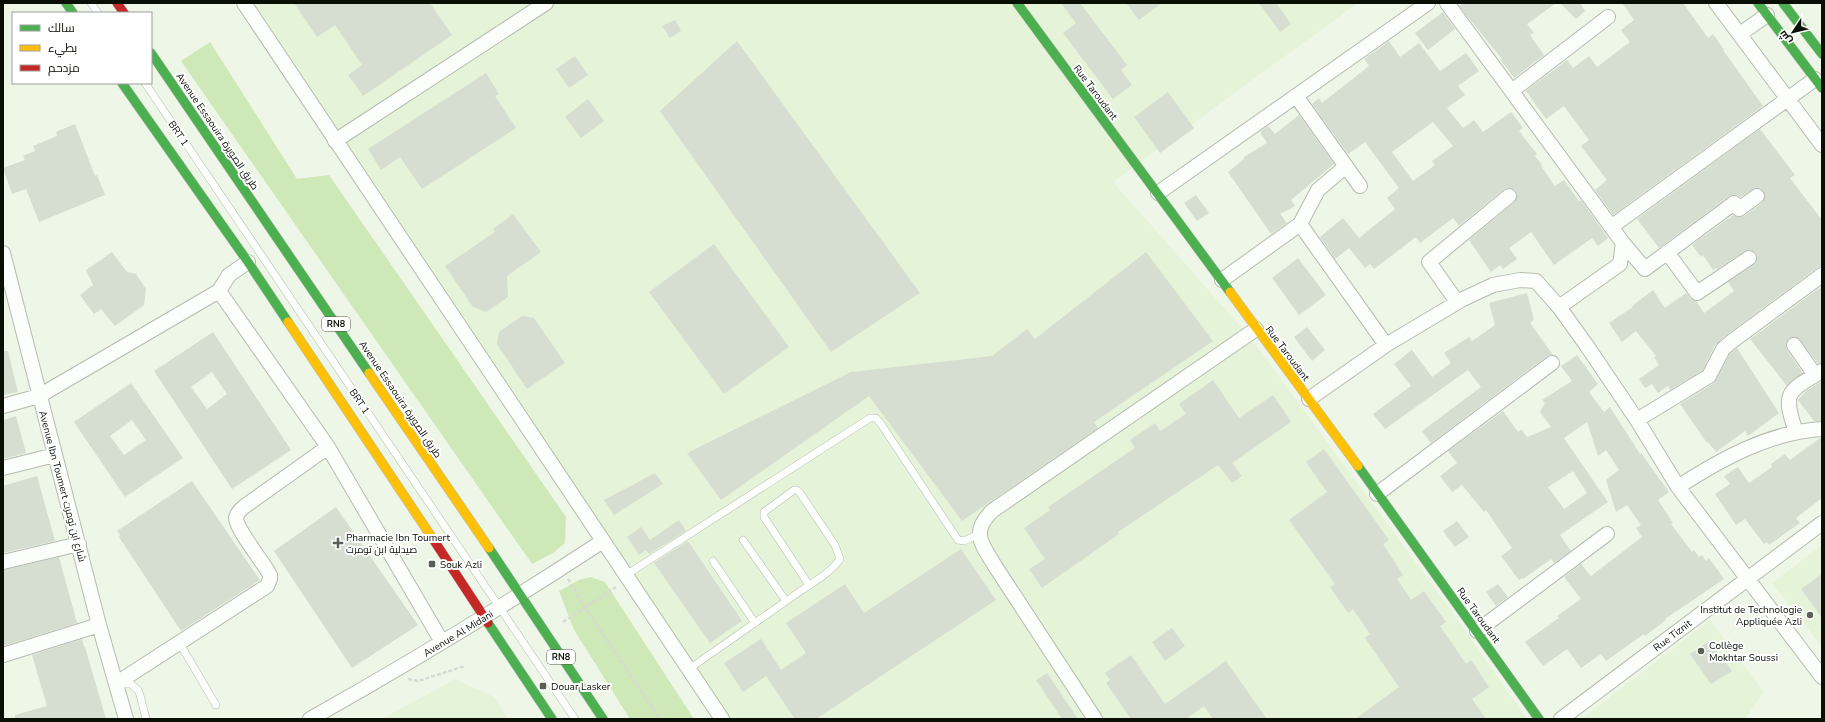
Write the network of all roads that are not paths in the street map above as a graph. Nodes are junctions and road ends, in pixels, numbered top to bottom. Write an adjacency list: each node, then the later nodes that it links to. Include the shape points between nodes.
1 (66, 3): 12 (main road)
2 (91, 3): 13 (lane)
3 (117, 3): 14 (main road)
4 (244, 3): 25 (street)
5 (546, 3): 25 (street)
6 (1017, 3): 29 (main road, Rue Taroudant)
7 (1428, 3): 23 (street)
8 (1447, 3): 22 (street)
9 (1716, 3): 16 (street)
10 (1783, 3): 18 (main road)
11 (1761, 6): 16 (street); 21 (main road)
12 (72, 12)
13 (97, 12)
14 (123, 12)
15 (1608, 17): 22 (street)
16 (1740, 34): 24 (street)
17 (152, 54): 71 (main road, Avenue Essaouira طريق الصويرة / RN8)
18 (1822, 54)
19 (123, 84): 38 (main road)
20 (146, 84): 73 (lane, BRT 1)
21 (1818, 84): 24 (street)
22 (1513, 90): 33 (street)
23 (1296, 96): 27 (street); 29 (street)
24 (1788, 99): 26 (street); 33 (street)
25 (335, 141): 64 (street)
26 (1822, 145)
27 (1346, 166): 28 (street); 32 (street, via 1318,190)
28 (1360, 186)
29 (1158, 193): 40 (main road, Rue Taroudant)
30 (1509, 196): 42 (street, via 1429,262)
31 (1757, 196): 35 (street, via 1739,209 1734,203)
32 (1300, 224): 40 (street); 45 (street)
33 (1611, 227): 34 (street)
34 (1623, 244): 35 (street, via 1645,269); 43 (street, via 1620,264)
35 (1667, 252): 37 (street, via 1697,293)
36 (3, 253): 49 (street, Avenue Ibn Toumert شارع ابن تومرت)
37 (1749, 258)
38 (248, 262): 41 (street, via 229,275); 74 (main road)
39 (1822, 274): 52 (street, via 1722,349 1709,376)
40 (1222, 280): 44 (main road, Rue Taroudant)
41 (219, 292): 49 (street); 55 (street)
42 (1457, 302): 43 (street, via 1493,285 1520,280 1536,281); 45 (street)
43 (1559, 308): 52 (street)
44 (1256, 329): 50 (main road, Rue Taroudant); 61 (street, via 992,511 980,525)
45 (1386, 345): 50 (street)
46 (1794, 345): 48 (street)
47 (1552, 363): 59 (street)
48 (1819, 373): 54 (street, via 1796,387 1788,401 1788,411)
49 (39, 396): 51 (street); 56 (street, Avenue Ibn Toumert شارع ابن تومرت)
50 (1309, 399): 59 (main road, Rue Taroudant)
51 (3, 406)
52 (1637, 420): 58 (street)
53 (1822, 429): 54 (street)
54 (1796, 432): 58 (street, via 1730,456)
55 (328, 446): 78 (street, via 245,506 238,514 236,519 241,530 270,575 266,586); 79 (street)
56 (55, 455): 57 (street); 65 (street, Avenue Ibn Toumert شارع ابن تومرت)
57 (3, 468)
58 (1678, 486): 69 (street)
59 (1377, 494): 77 (main road, Rue Taroudant)
60 (1822, 523): 69 (street, Rue Tiznit)
61 (979, 534): 68 (lane, via 964,541 958,540 881,424 876,418 870,418); 92 (street, via 995,566)
62 (1608, 534): 77 (street)
63 (743, 540): 72 (lane)
64 (603, 541): 68 (street); 71 (street, Avenue Al Midani)
65 (79, 544): 67 (street); 76 (street, Avenue Ibn Toumert شارع ابن تومرت)
66 (713, 560): 75 (lane)
67 (3, 562)
68 (627, 577): 81 (street)
69 (1747, 579): 82 (street); 94 (street, Rue Tiznit)
70 (809, 585): 70 (lane, via 764,517 764,512 794,490 798,490 818,519 835,545 840,559 834,567); 72 (lane)
71 (520, 595): 73 (street, Avenue Al Midani); 90 (main road, Avenue Essaouira طريق الصويرة / RN8)
72 (786, 601): 75 (lane)
73 (500, 607): 74 (street, Avenue Al Midani); 89 (lane, BRT 1)
74 (484, 618): 79 (street, Avenue Al Midani); 88 (main road)
75 (755, 623): 81 (lane)
76 (99, 625): 80 (street); 83 (street, Avenue Ibn Toumert شارع ابن تومرت)
77 (1477, 631): 93 (main road, Rue Taroudant)
78 (179, 642): 83 (street); 84 (lane)
79 (442, 642): 87 (street, Avenue Al Midani, via 395,672)
80 (3, 655)
81 (689, 669): 91 (street)
82 (1822, 677)
83 (117, 684): 85 (street, Avenue Ibn Toumert شارع ابن تومرت); 86 (lane, via 127,683 138,690)
84 (216, 705)
85 (126, 719)
86 (146, 719)
87 (310, 719)
88 (552, 719)
89 (575, 719)
90 (603, 719)
91 (722, 719)
92 (1095, 719)
93 (1539, 719)
94 (1561, 719)

